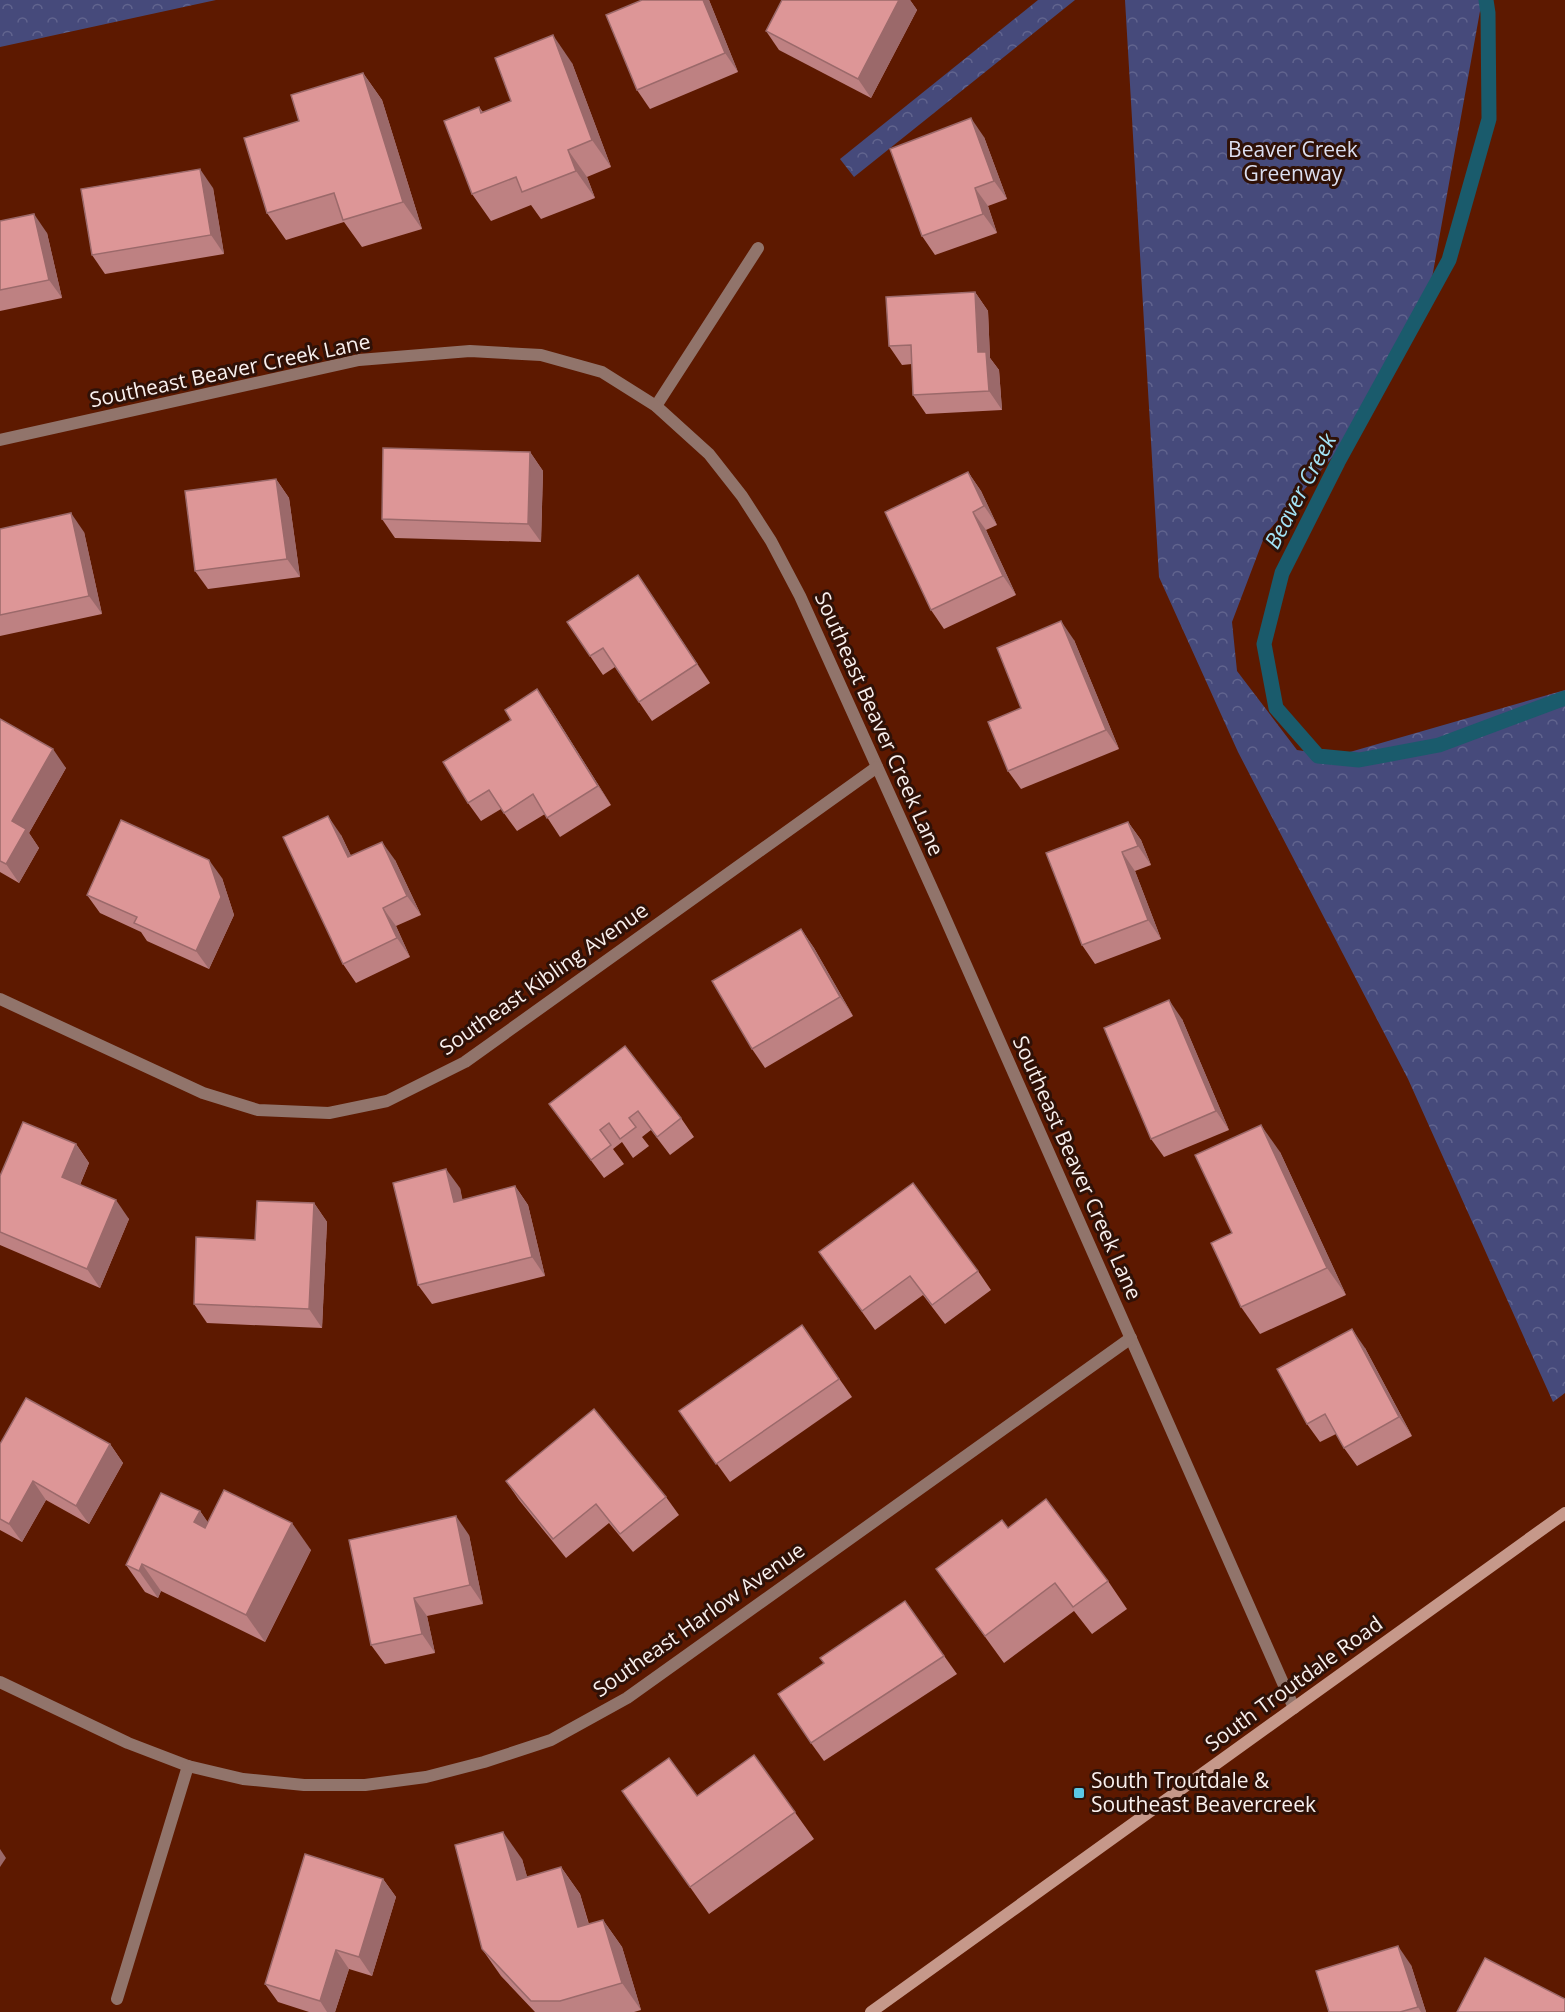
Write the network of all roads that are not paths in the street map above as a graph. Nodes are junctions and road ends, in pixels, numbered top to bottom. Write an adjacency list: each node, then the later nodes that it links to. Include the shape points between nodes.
1 (758, 248): 2 (street)
2 (656, 406): 3 (street, Southeast Beaver Creek Lane, via 602,372 541,355 470,351 359,360); 4 (street, Southeast Beaver Creek Lane, via 709,454 771,541)
3 (0, 440)
4 (877, 767): 5 (street, Southeast Kibling Avenue, via 465,1062 387,1101 329,1113 258,1110 203,1094); 6 (street, Southeast Beaver Creek Lane)
5 (0, 999)
6 (1131, 1338): 9 (street, Southeast Beaver Creek Lane); 10 (street, Southeast Harlow Avenue, via 627,1698 551,1740 426,1777 365,1785 243,1779)
7 (1565, 1513): 9 (main road, South Troutdale Road)
8 (0, 1682): 10 (street, Southeast Harlow Avenue, via 128,1743)
9 (1294, 1708): 12 (main road, South Troutdale Road)
10 (188, 1766): 11 (street)
11 (117, 1999)
12 (871, 2012)

